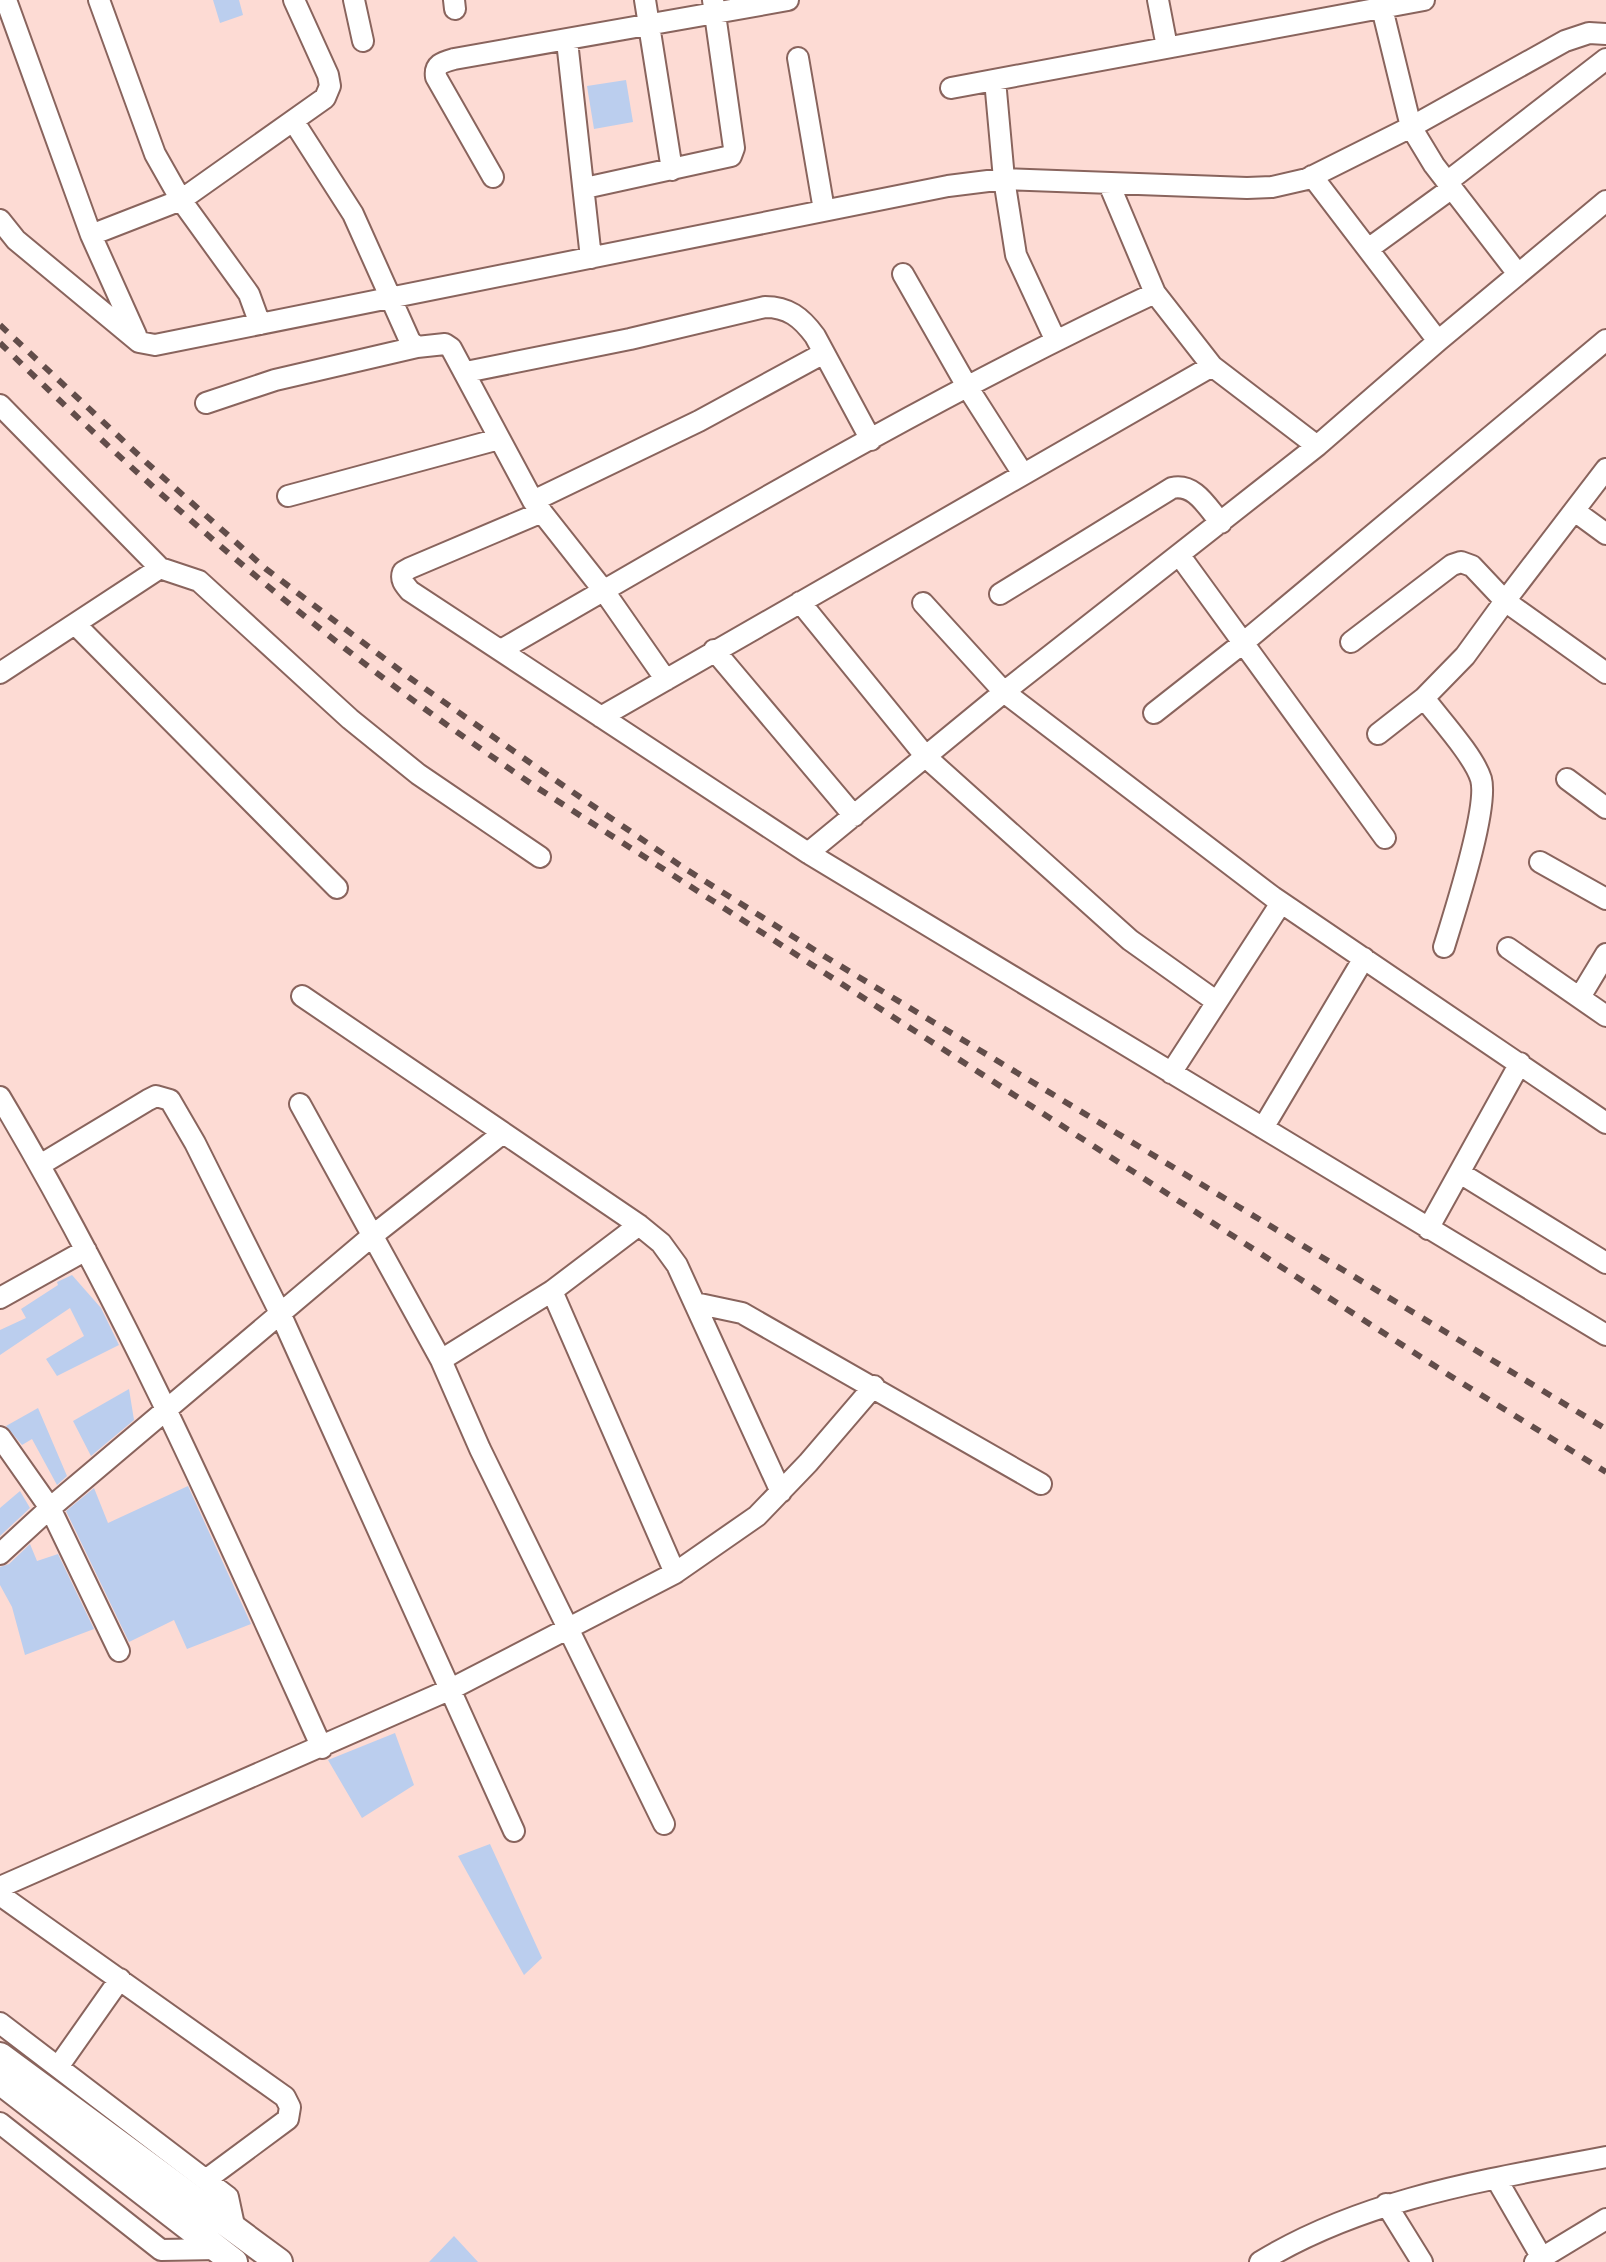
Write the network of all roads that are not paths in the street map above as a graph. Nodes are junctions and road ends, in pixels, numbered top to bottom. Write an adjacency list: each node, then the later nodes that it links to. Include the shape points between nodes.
1 (6, 0): 33 (street)
2 (99, 0): 29 (street, via 155,154)
3 (294, 0): 20 (street, via 330,86 325,98)
4 (354, 0): 13 (street)
5 (645, 0): 11 (street)
6 (788, 0): 10 (street)
7 (1158, 0): 15 (street)
8 (1424, 0): 9 (street)
9 (1380, 3): 15 (street); 21 (street)
10 (714, 6): 11 (street); 22 (street, via 733,153 727,159)
11 (649, 25): 14 (street); 22 (street)
12 (1606, 34): 21 (street, via 1565,41)
13 (363, 41)
14 (567, 41): 24 (street, via 454,59 435,70); 28 (street)
15 (1167, 47): 18 (street)
16 (798, 58): 31 (street)
17 (1606, 59): 27 (street)
18 (995, 80): 19 (street); 25 (street)
19 (951, 88)
20 (294, 122): 29 (street); 39 (street, via 367,239)
21 (1411, 127): 23 (street); 27 (street)
22 (672, 170): 28 (street)
23 (1312, 176): 26 (street, via 1247,188); 34 (street)
24 (493, 177)
25 (1004, 179): 26 (street); 31 (street, via 916,190); 41 (street, via 1016,255)
26 (1109, 184): 38 (street)
27 (1450, 185): 34 (street); 37 (street)
28 (585, 188): 35 (street)
29 (181, 200): 33 (street); 40 (street, via 244,285)
30 (1606, 201): 37 (street)
31 (824, 210): 35 (street)
32 (0, 220): 44 (street, via 16,240)
33 (91, 235): 44 (street)
34 (1368, 249): 43 (street)
35 (591, 258): 39 (street)
36 (903, 274): 49 (street)
37 (1518, 274): 43 (street)
38 (1155, 293): 41 (street); 47 (street)
39 (390, 298): 40 (street); 45 (street)
40 (260, 324): 44 (street, via 155,345)
41 (1055, 339): 49 (street)
42 (1606, 340): 71 (street)
43 (1438, 341): 54 (street)
44 (139, 342)
45 (417, 347): 48 (street, via 449,346); 50 (street, via 275,380)
46 (824, 353): 48 (street, via 804,321 781,307 765,307); 53 (street); 58 (street)
47 (1212, 366): 54 (street); 56 (street)
48 (466, 372): 52 (street)
49 (968, 388): 53 (street); 56 (street)
50 (206, 403)
51 (0, 405): 63 (street)
52 (499, 439): 57 (street); 58 (street)
53 (871, 440): 64 (street)
54 (1317, 446): 60 (street)
55 (1606, 469): 59 (street)
56 (1023, 474): 67 (street)
57 (288, 496)
58 (537, 507): 64 (street); 72 (street, via 401,577 410,591)
59 (1576, 512): 61 (street); 66 (street)
60 (1221, 523): 62 (street); 65 (street, via 1193,491 1172,488)
61 (1606, 534)
62 (1180, 556): 71 (street); 77 (street)
63 (160, 568): 69 (street); 88 (street, via 199,581 350,719 451,798)
64 (604, 591): 72 (street); 76 (street)
65 (1000, 594)
66 (1505, 601): 70 (street, via 1472,566 1461,562); 75 (street); 78 (street, via 1456,667)
67 (800, 602): 73 (street); 82 (street)
68 (923, 603): 77 (street)
69 (75, 624): 74 (street); 90 (street)
70 (1351, 642)
71 (1243, 643): 79 (street); 86 (street)
72 (501, 650): 80 (street)
73 (714, 650): 76 (street); 85 (street)
74 (0, 673)
75 (1606, 673)
76 (666, 680): 80 (street)
77 (1004, 692): 82 (street); 92 (street)
78 (1424, 698): 81 (street); 93 (street, via 1473,764 1482,786 1468,866)
79 (1154, 713)
80 (601, 717): 87 (street)
81 (1378, 734)
82 (927, 758): 85 (street); 99 (street, via 1130,940)
83 (1567, 779): 84 (street)
84 (1606, 808)
85 (854, 816): 87 (street)
86 (1385, 838)
87 (808, 853): 102 (street)
88 (540, 857)
89 (1540, 862): 91 (street)
90 (337, 888)
91 (1606, 899)
92 (1281, 903): 96 (street); 99 (street)
93 (1444, 947)
94 (1508, 948): 98 (street)
95 (1606, 954): 98 (street)
96 (1364, 958): 101 (street); 106 (street)
97 (302, 996): 107 (street)
98 (1580, 997): 100 (street)
99 (1217, 1002): 102 (street)
100 (1606, 1016)
101 (1520, 1063): 105 (street); 109 (street)
102 (1171, 1073): 106 (street)
103 (0, 1097): 108 (street)
104 (300, 1104): 112 (street)
105 (1606, 1123)
106 (1263, 1128): 111 (street)
107 (503, 1133): 110 (street); 112 (street)
108 (40, 1165): 113 (street); 118 (street, via 156,1096 170,1100)
109 (1460, 1173): 111 (street); 114 (street)
110 (639, 1225): 115 (street); 117 (street, via 668,1250)
111 (1428, 1229): 119 (street)
112 (372, 1236): 118 (street); 120 (street)
113 (86, 1250): 116 (street); 122 (street)
114 (1606, 1263)
115 (552, 1291): 120 (street); 128 (street)
116 (0, 1298)
117 (695, 1303): 121 (street, via 742,1313); 125 (street)
118 (280, 1313): 122 (street); 131 (street)
119 (1606, 1335)
120 (441, 1360): 129 (street)
121 (874, 1386): 124 (street); 125 (street)
122 (167, 1410): 126 (street); 132 (street)
123 (0, 1437): 126 (street)
124 (1041, 1484)
125 (781, 1492): 128 (street, via 740,1529)
126 (50, 1508): 127 (street); 130 (street)
127 (0, 1554)
128 (675, 1573): 129 (street)
129 (569, 1627): 131 (street); 133 (street)
130 (119, 1651)
131 (451, 1689): 132 (street); 134 (street)
132 (322, 1748): 135 (street)
133 (664, 1824)
134 (514, 1831)
135 (0, 1887)
136 (0, 1895): 137 (street)
137 (120, 1979): 140 (street); 144 (street, via 285,2097 290,2107 280,2128)
138 (0, 2023): 140 (street)
139 (0, 2056): 148 (main road, via 206,2208)
140 (58, 2067): 144 (street)
141 (0, 2081): 148 (main road, via 184,2225)
142 (0, 2123): 148 (street, via 161,2250)
143 (1606, 2157): 145 (street)
144 (207, 2179): 148 (street, via 228,2197)
145 (1497, 2180): 146 (street); 149 (street)
146 (1386, 2204): 151 (street, via 1314,2232); 152 (street)
147 (1606, 2219): 149 (street)
148 (229, 2247): 150 (main road)
149 (1538, 2260)
150 (279, 2262)
151 (1260, 2262)
152 (1422, 2262)

